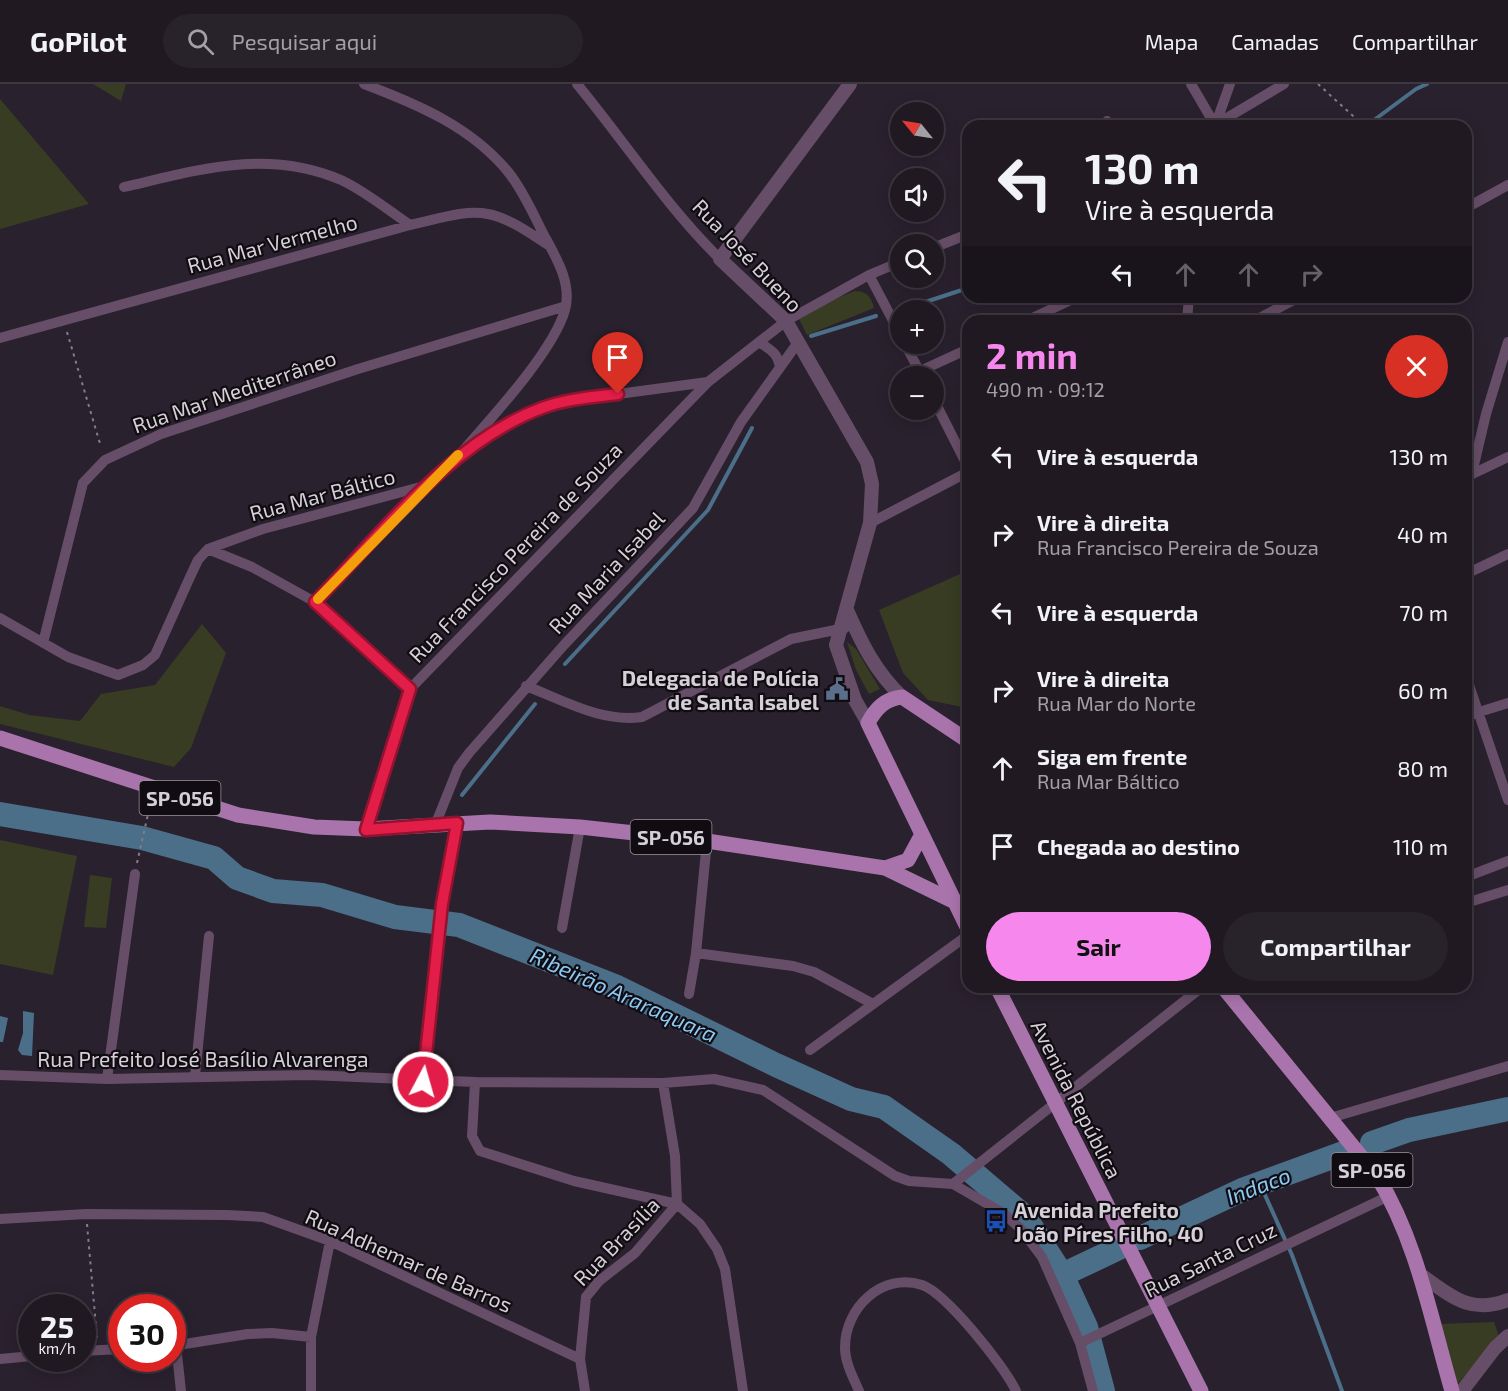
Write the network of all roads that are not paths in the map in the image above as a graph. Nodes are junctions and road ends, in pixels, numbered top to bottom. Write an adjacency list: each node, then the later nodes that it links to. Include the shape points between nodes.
1 (364, 84): 16 (street, via 428,110 494,157 510,175)
2 (577, 84): 17 (street, Rua José Bueno, via 663,197)
3 (850, 84): 17 (street)
4 (1191, 84): 7 (street)
5 (1230, 84): 8 (street)
6 (1284, 84): 9 (street)
7 (1212, 120)
8 (1217, 120)
9 (1225, 120)
10 (1508, 185): 12 (street)
11 (124, 187): 13 (street, via 219,165 290,166 342,181)
12 (1472, 205)
13 (410, 225): 16 (street, Rua Mar Vermelho, via 462,214 489,214); 27 (street, Rua Mar Vermelho)
14 (962, 236): 15 (street)
15 (944, 244)
16 (550, 246): 22 (street, via 566,282)
17 (720, 259): 26 (street, Rua José Bueno)
18 (890, 266): 19 (street, Rua Francisco Pereira de Souza)
19 (869, 275): 23 (street); 26 (street, Rua Francisco Pereira de Souza)
20 (1064, 303): 24 (street)
21 (1288, 303): 25 (street)
22 (566, 306): 36 (street, via 553,335 521,382); 52 (street, Rua Mar Mediterrâneo, via 161,434 105,460 83,483)
23 (890, 315)
24 (1039, 315)
25 (1265, 315)
26 (786, 321): 28 (street, Rua José Bueno); 29 (street, Rua Francisco Pereira de Souza)
27 (0, 338)
28 (799, 341): 33 (street, Rua Maria Isabel); 43 (street, Rua José Bueno, via 867,462 872,484)
29 (759, 342): 33 (street, via 775,352); 34 (street, Rua Francisco Pereira de Souza)
30 (1508, 342): 39 (street)
31 (962, 352): 32 (street)
32 (936, 366)
33 (780, 368): 53 (street, Rua Maria Isabel, via 741,422 693,508)
34 (708, 382): 36 (street, Rua Mar Báltico, via 573,400 543,408 518,418); 54 (street, Rua Francisco Pereira de Souza)
35 (944, 420): 37 (street)
36 (461, 453): 42 (street, Rua Mar Báltico)
37 (962, 455)
38 (1508, 457): 40 (street)
39 (1472, 464)
40 (1472, 474)
41 (962, 475): 43 (street)
42 (428, 485): 44 (street, Rua Mar Báltico, via 263,529); 47 (street)
43 (870, 524): 48 (street, Rua José Bueno)
44 (208, 549): 47 (street, via 252,567); 52 (street, via 198,560 164,638 143,665 118,675 100,671)
45 (1508, 554): 46 (street)
46 (1472, 571)
47 (315, 602): 54 (street)
48 (847, 610): 50 (street); 51 (street)
49 (0, 618): 52 (street)
50 (854, 626): 51 (street); 55 (street, via 878,672)
51 (839, 630): 53 (street, via 791,639 642,717 609,717); 59 (street, via 838,652 855,700)
52 (43, 643)
53 (526, 686): 64 (street, Rua Maria Isabel, via 458,768)
54 (410, 689): 66 (street, Rua Francisco Pereira de Souza)
55 (902, 697): 59 (main road, via 880,705); 60 (main road)
56 (1508, 703): 57 (street)
57 (1472, 714)
58 (1472, 716): 62 (street)
59 (868, 723): 67 (main road)
60 (962, 737)
61 (0, 738): 66 (main road, SP-056, via 238,815 314,827)
62 (1508, 800)
63 (457, 823): 64 (main road, SP-056); 65 (main road, SP-056); 91 (street, via 442,904)
64 (436, 824): 66 (main road, SP-056)
65 (580, 826): 68 (main road, SP-056); 77 (street)
66 (366, 830)
67 (921, 836): 70 (main road, via 908,860); 75 (main road)
68 (707, 841): 70 (main road, SP-056); 80 (street)
69 (1508, 861): 72 (street)
70 (885, 868): 75 (main road, SP-056)
71 (135, 874): 90 (street)
72 (1472, 875)
73 (1508, 890): 74 (street)
74 (1472, 901)
75 (955, 902): 76 (main road)
76 (962, 917)
77 (562, 928)
78 (209, 936): 89 (street)
79 (962, 939): 85 (street)
80 (696, 954): 84 (street); 85 (street, via 793,966 814,972)
81 (1000, 993): 94 (main road, Avenida República)
82 (1194, 993): 94 (street)
83 (1228, 993): 95 (main road, SP-056)
84 (689, 994)
85 (873, 1004): 86 (street)
86 (810, 1050)
87 (1508, 1065): 95 (street)
88 (0, 1075): 90 (street, Rua Prefeito José Basílio Alvarenga)
89 (195, 1076): 90 (street, Rua Prefeito José Basílio Alvarenga); 91 (street, Rua Prefeito José Basílio Alvarenga, via 310,1075)
90 (107, 1079)
91 (423, 1082): 92 (street, Rua Prefeito José Basílio Alvarenga)
92 (475, 1082): 93 (street, Rua Prefeito José Basílio Alvarenga); 98 (street, via 472,1136 480,1151 574,1181)
93 (663, 1083): 96 (street, Rua Prefeito José Basílio Alvarenga, via 714,1079 750,1085 895,1176); 98 (street, Rua Brasília, via 675,1156)
94 (1055, 1101): 96 (street); 103 (main road, Avenida República)
95 (1330, 1118): 97 (main road, SP-056)
96 (953, 1185): 106 (street, via 1003,1213 1031,1240)
97 (1389, 1196): 101 (main road, SP-056); 103 (street, Rua Santa Cruz)
98 (677, 1204): 110 (street, Rua Brasília, via 635,1253 599,1281 586,1297); 115 (street, via 700,1224 725,1269)
99 (0, 1219): 100 (street, Rua Adhemar de Barros, via 86,1214 243,1215)
100 (330, 1241): 105 (street); 110 (street, Rua Adhemar de Barros)
101 (1420, 1275): 102 (street, via 1465,1304 1496,1304); 120 (main road, SP-056)
102 (1508, 1299)
103 (1158, 1305): 106 (street, Rua Santa Cruz); 119 (main road, Avenida República)
104 (1508, 1336): 121 (street)
105 (311, 1337): 107 (street, via 248,1334); 113 (street)
106 (1084, 1342): 118 (street)
107 (186, 1344)
108 (18, 1357): 109 (street)
109 (0, 1359)
110 (580, 1359): 114 (street, Rua Brasília)
111 (178, 1372): 112 (street)
112 (181, 1391)
113 (311, 1391)
114 (585, 1391)
115 (743, 1391)
116 (859, 1391): 117 (street, via 845,1348 856,1309 886,1285 907,1282 924,1286 941,1298 971,1330)
117 (1016, 1391)
118 (1093, 1391)
119 (1201, 1391)
120 (1452, 1391)
121 (1462, 1391)

